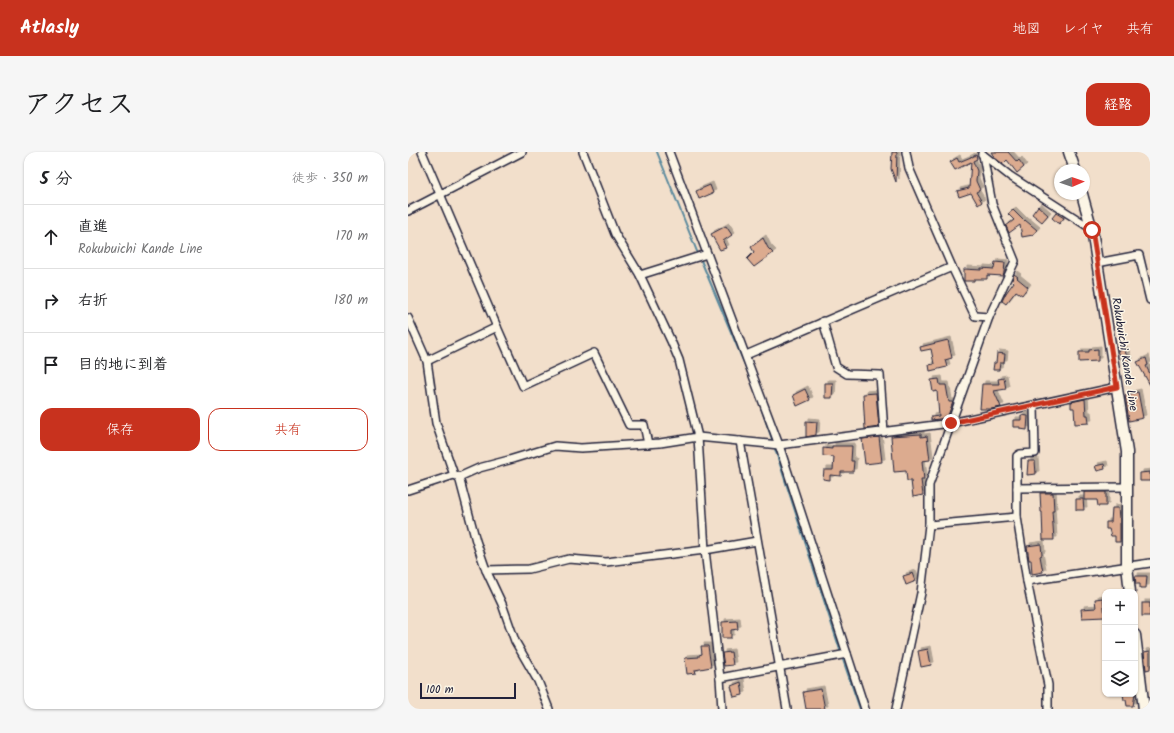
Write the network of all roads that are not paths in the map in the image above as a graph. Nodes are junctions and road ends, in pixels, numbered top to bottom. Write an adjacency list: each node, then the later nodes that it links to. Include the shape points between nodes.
1 (422, 152): 9 (street)
2 (522, 152): 9 (street)
3 (583, 152): 16 (street, via 615,234)
4 (669, 152): 13 (street)
5 (906, 152): 15 (street, via 909,168)
6 (1070, 152): 8 (main road)
7 (982, 153): 12 (street, via 1010,176); 18 (street, via 992,204 1014,261)
8 (1073, 164)
9 (440, 194): 11 (street); 21 (street)
10 (1084, 200): 12 (main road, Rokubuichi Kande Line)
11 (408, 211)
12 (1092, 230): 14 (main road, Rokubuichi Kande Line)
13 (707, 254): 16 (street); 22 (street)
14 (1097, 263): 17 (street, via 1139,255); 24 (main road, Rokubuichi Kande Line)
15 (952, 267): 18 (street, via 975,316); 20 (street)
16 (640, 275): 28 (street, via 679,360)
17 (1150, 300)
18 (989, 317): 26 (street)
19 (408, 318): 23 (street)
20 (823, 321): 22 (street); 27 (street, via 836,366 847,374 880,375)
21 (497, 327): 23 (street); 30 (street, via 523,386 594,353 629,425 644,425)
22 (746, 355): 31 (street)
23 (427, 361): 32 (street, via 436,423)
24 (1117, 387): 25 (street); 33 (main road, Rokubuichi Kande Line, via 1127,452)
25 (1034, 405): 26 (street); 34 (street, via 1035,453 1017,456)
26 (951, 423): 27 (street); 37 (street, via 929,485)
27 (884, 432): 31 (street)
28 (698, 437): 29 (street); 30 (street); 39 (street)
29 (740, 441): 31 (street); 38 (street)
30 (648, 444): 32 (street, via 581,448 556,446)
31 (779, 445): 45 (street)
32 (456, 476): 35 (street); 42 (street)
33 (1127, 487): 34 (street); 41 (main road, Rokubuichi Kande Line)
34 (1017, 488): 36 (street)
35 (408, 490)
36 (1017, 517): 37 (street); 43 (street)
37 (929, 525): 53 (street, via 921,593)
38 (757, 541): 39 (street); 47 (street)
39 (705, 550): 42 (street, via 606,562 570,559 529,569); 48 (street)
40 (1150, 563): 41 (street)
41 (1127, 566): 43 (street); 44 (main road, Rokubuichi Kande Line)
42 (486, 570): 49 (street, via 515,641 538,681)
43 (1027, 581): 54 (street, via 1048,685)
44 (1130, 589)
45 (846, 654): 47 (street); 52 (street)
46 (1138, 660): 55 (main road)
47 (780, 667): 48 (street); 51 (street)
48 (720, 678): 50 (street)
49 (549, 709)
50 (722, 709)
51 (787, 709)
52 (865, 709)
53 (896, 709)
54 (1048, 709)
55 (1144, 709)

